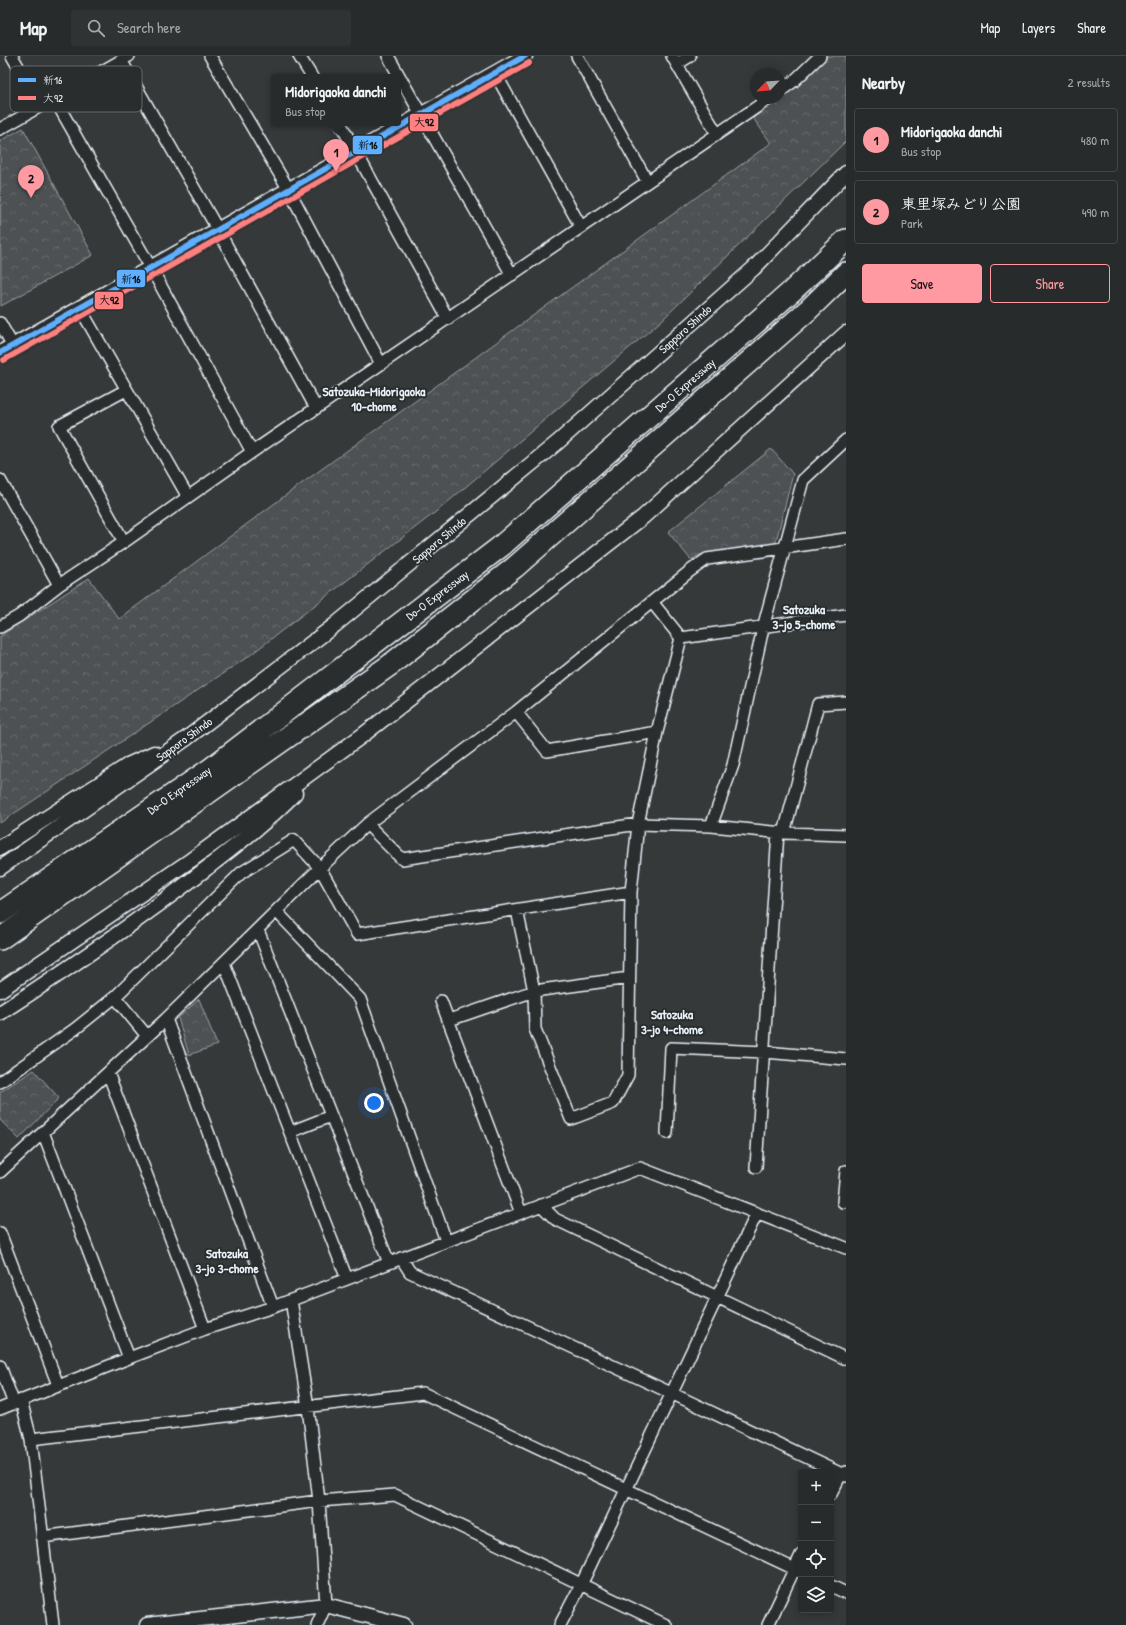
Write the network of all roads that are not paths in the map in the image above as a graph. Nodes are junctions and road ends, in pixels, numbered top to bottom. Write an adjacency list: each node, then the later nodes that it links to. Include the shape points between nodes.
1 (12, 56): 11 (street)
2 (210, 56): 31 (street)
3 (299, 56): 14 (street)
4 (388, 56): 15 (street)
5 (525, 56): 13 (street)
6 (577, 56): 30 (street)
7 (690, 56): 10 (street)
8 (820, 56): 17 (street)
9 (125, 58): 12 (street)
10 (674, 60): 27 (street)
11 (18, 66)
12 (111, 66)
13 (495, 73): 22 (street); 32 (street)
14 (310, 74)
15 (399, 74)
16 (401, 78): 22 (street)
17 (786, 87)
18 (142, 89): 33 (street)
19 (761, 104): 27 (street)
20 (30, 112): 26 (street)
21 (62, 112): 35 (street)
22 (422, 114): 24 (street); 37 (street)
23 (342, 126): 28 (street)
24 (401, 126)
25 (401, 126): 28 (street)
26 (0, 129)
27 (718, 134): 30 (street)
28 (357, 151): 31 (street); 39 (street)
29 (846, 173): 63 (street, Sapporo Shindo, via 754,268 558,442 335,626)
30 (647, 181): 32 (street)
31 (289, 190): 33 (street); 44 (street)
32 (582, 227): 37 (street)
33 (218, 230): 35 (street); 46 (street)
34 (846, 240): 76 (highway, Do-O Expressway, via 792,291 500,547 209,770)
35 (151, 268): 38 (street); 48 (street)
36 (846, 273): 78 (highway, Do-O Expressway, via 808,310 515,567 390,665)
37 (512, 275): 39 (street)
38 (80, 308): 42 (street); 45 (street)
39 (448, 319): 44 (street)
40 (0, 323): 42 (street)
41 (846, 333): 64 (street, via 643,517)
42 (13, 346): 43 (street)
43 (0, 353)
44 (381, 364): 46 (street)
45 (126, 390): 50 (street); 52 (street, via 59,426)
46 (316, 408): 48 (street)
47 (846, 440): 53 (street, via 802,480)
48 (252, 452): 50 (street)
49 (0, 480): 54 (street)
50 (188, 497): 52 (street)
51 (846, 539): 53 (street)
52 (124, 542): 54 (street)
53 (784, 548): 55 (street, via 706,559); 58 (street)
54 (59, 585): 57 (street)
55 (652, 602): 59 (street); 61 (street)
56 (846, 615): 58 (street)
57 (0, 627)
58 (763, 628): 59 (street); 67 (street, via 733,765)
59 (681, 638): 62 (street)
60 (846, 702): 68 (street, via 818,704)
61 (516, 712): 62 (street, via 547,751); 65 (street)
62 (657, 732): 66 (street)
63 (187, 738): 70 (street, via 130,764); 71 (street, Sapporo Shindo)
64 (320, 767): 81 (street, via 185,864); 85 (street, via 272,817 179,889)
65 (367, 824): 66 (street, via 402,859); 72 (street)
66 (638, 824): 67 (street); 73 (street)
67 (711, 826): 68 (street)
68 (781, 832): 69 (street); 89 (street)
69 (846, 835)
70 (0, 848)
71 (0, 868)
72 (320, 868): 74 (street, via 358,934); 75 (street); 83 (street, via 294,840 247,869)
73 (631, 892): 74 (street); 80 (street)
74 (517, 910): 82 (street)
75 (277, 912): 77 (street); 105 (street, via 360,999)
76 (0, 913)
77 (258, 930): 79 (street); 93 (street)
78 (0, 939)
79 (224, 963): 86 (street); 95 (street)
80 (629, 978): 82 (street); 82 (street, via 628,1076 613,1103 571,1119 535,1029)
81 (0, 990)
82 (534, 991): 87 (street)
83 (115, 997): 88 (street); 92 (street, via 75,1030)
84 (441, 1001): 87 (street)
85 (0, 1013)
86 (166, 1019): 88 (street); 112 (street)
87 (449, 1020): 102 (street)
88 (147, 1036): 91 (street)
89 (765, 1052): 90 (street); 96 (street, via 671,1048); 97 (street)
90 (846, 1059)
91 (108, 1073): 94 (street); 113 (street)
92 (0, 1082)
93 (331, 1116): 95 (street); 108 (street)
94 (43, 1132): 99 (street); 114 (street)
95 (290, 1132): 109 (street)
96 (667, 1133)
97 (756, 1167)
98 (846, 1171): 100 (street)
99 (0, 1172)
100 (843, 1202)
101 (541, 1205): 102 (street); 103 (street, via 640,1168); 110 (street, via 556,1219)
102 (521, 1213): 105 (street)
103 (757, 1213): 106 (street); 110 (street)
104 (0, 1233): 117 (street)
105 (446, 1241): 107 (street)
106 (846, 1248)
107 (401, 1258): 108 (street); 118 (street, via 410,1272)
108 (389, 1263): 109 (street)
109 (347, 1279): 111 (street)
110 (718, 1298): 115 (street); 118 (street)
111 (291, 1300): 112 (street); 120 (street)
112 (273, 1307): 113 (street)
113 (204, 1329): 114 (street)
114 (129, 1358): 117 (street)
115 (846, 1360)
116 (0, 1366): 119 (street)
117 (58, 1385): 119 (street)
118 (671, 1393): 123 (street); 124 (street)
119 (17, 1402): 121 (street); 122 (street)
120 (308, 1407): 122 (street); 124 (street, via 423,1393); 126 (street)
121 (0, 1409)
122 (31, 1439): 127 (street)
123 (844, 1474): 125 (street)
124 (627, 1488): 128 (street); 129 (street)
125 (834, 1489)
126 (319, 1501): 127 (street); 129 (street, via 396,1494); 132 (street)
127 (42, 1537): 133 (street)
128 (798, 1570): 139 (street)
129 (581, 1585): 137 (street); 138 (street)
130 (834, 1587): 131 (street)
131 (846, 1593)
132 (326, 1605): 134 (street); 135 (street); 136 (street)
133 (53, 1625)
134 (148, 1625)
135 (317, 1625)
136 (404, 1625)
137 (560, 1625)
138 (666, 1625)
139 (768, 1625)

